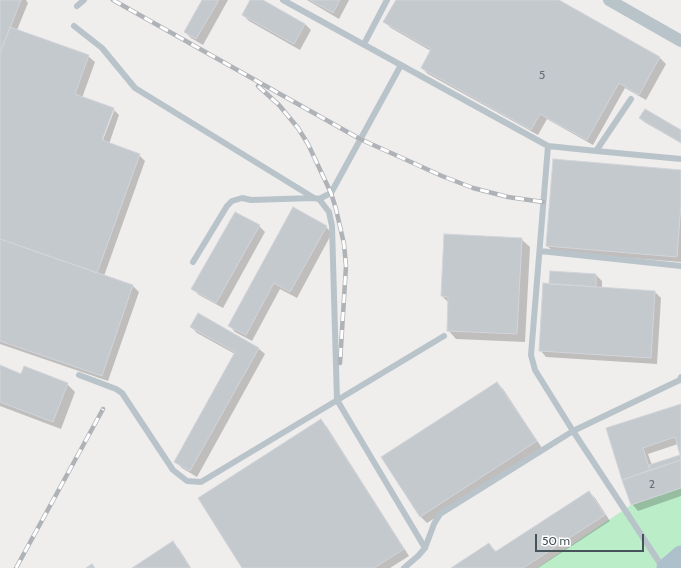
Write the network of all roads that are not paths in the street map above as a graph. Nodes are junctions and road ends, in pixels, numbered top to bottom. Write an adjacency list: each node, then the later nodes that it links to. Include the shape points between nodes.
1 (84, 0): 5 (lane)
2 (283, 0): 8 (lane)
3 (387, 0): 8 (lane)
4 (609, 0): 7 (street)
5 (77, 6)
6 (74, 26): 14 (lane, via 102,48 135,88)
7 (681, 41)
8 (364, 44): 9 (lane)
9 (401, 65): 11 (lane); 14 (lane, via 331,193)
10 (631, 99): 12 (lane)
11 (548, 146): 12 (lane); 15 (lane)
12 (596, 151): 13 (lane)
13 (681, 159)
14 (317, 199): 16 (lane, via 242,198 232,201); 21 (lane, via 329,212 332,226)
15 (540, 251): 17 (lane); 22 (lane, via 531,355 535,370)
16 (193, 262)
17 (681, 266)
18 (444, 336): 21 (lane)
19 (80, 376): 21 (lane, via 116,389 122,394 173,470 187,481 201,482)
20 (681, 377): 22 (lane, via 680,380)
21 (336, 400): 23 (lane)
22 (573, 431): 23 (lane, via 440,514); 27 (lane)
23 (424, 548): 26 (lane)
24 (681, 555): 27 (main road)
25 (681, 564): 27 (main road)
26 (404, 568)
27 (666, 568)

